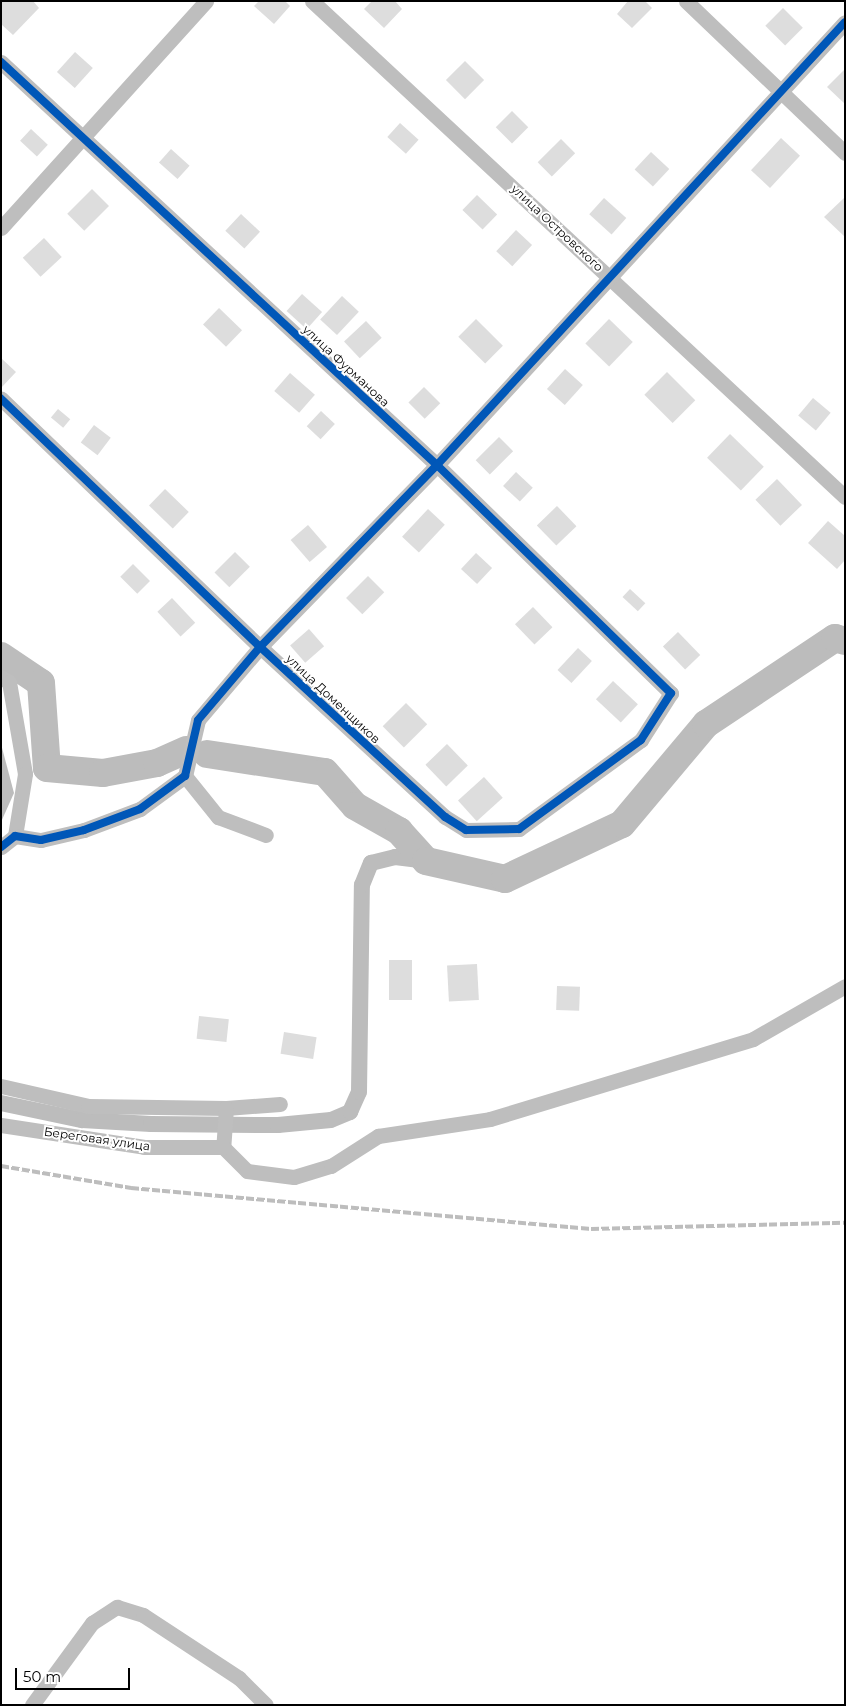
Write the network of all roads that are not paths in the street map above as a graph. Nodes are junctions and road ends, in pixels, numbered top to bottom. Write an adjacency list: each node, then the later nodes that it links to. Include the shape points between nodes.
1 (206, 1): 7 (street)
2 (312, 1): 10 (street, улица Островского)
3 (686, 1): 6 (street)
4 (845, 22): 6 (street)
5 (1, 62): 7 (street, улица Фурманова)
6 (779, 90): 8 (street); 10 (street)
7 (83, 138): 9 (street); 12 (street, улица Фурманова)
8 (845, 153)
9 (1, 228)
10 (610, 276): 12 (street); 13 (street, улица Островского)
11 (1, 399): 14 (street, улица Доменщиков)
12 (437, 465): 14 (street); 16 (street, улица Фурманова)
13 (845, 497)
14 (260, 647): 16 (street, улица Доменщиков, via 445,816 466,830 479,832 519,829 615,761 641,740); 17 (street, via 198,720)
15 (1, 677): 19 (street, via 9,682 24,774)
16 (671, 693)
17 (185, 776): 18 (street, via 218,817); 19 (street, via 140,809 84,830 41,840)
18 (266, 835)
19 (15, 836): 20 (street)
20 (1, 847)
21 (845, 986): 26 (street, via 753,1039 490,1119 378,1136 331,1166 294,1177 247,1171)
22 (1, 1086): 24 (street, via 88,1106)
23 (280, 1104): 24 (street)
24 (226, 1108): 26 (street)
25 (1, 1125): 26 (street, Береговая улица, via 144,1147)
26 (223, 1147)
27 (32, 1705): 28 (street, via 92,1623 117,1608 143,1615 223,1667)
28 (266, 1705)

